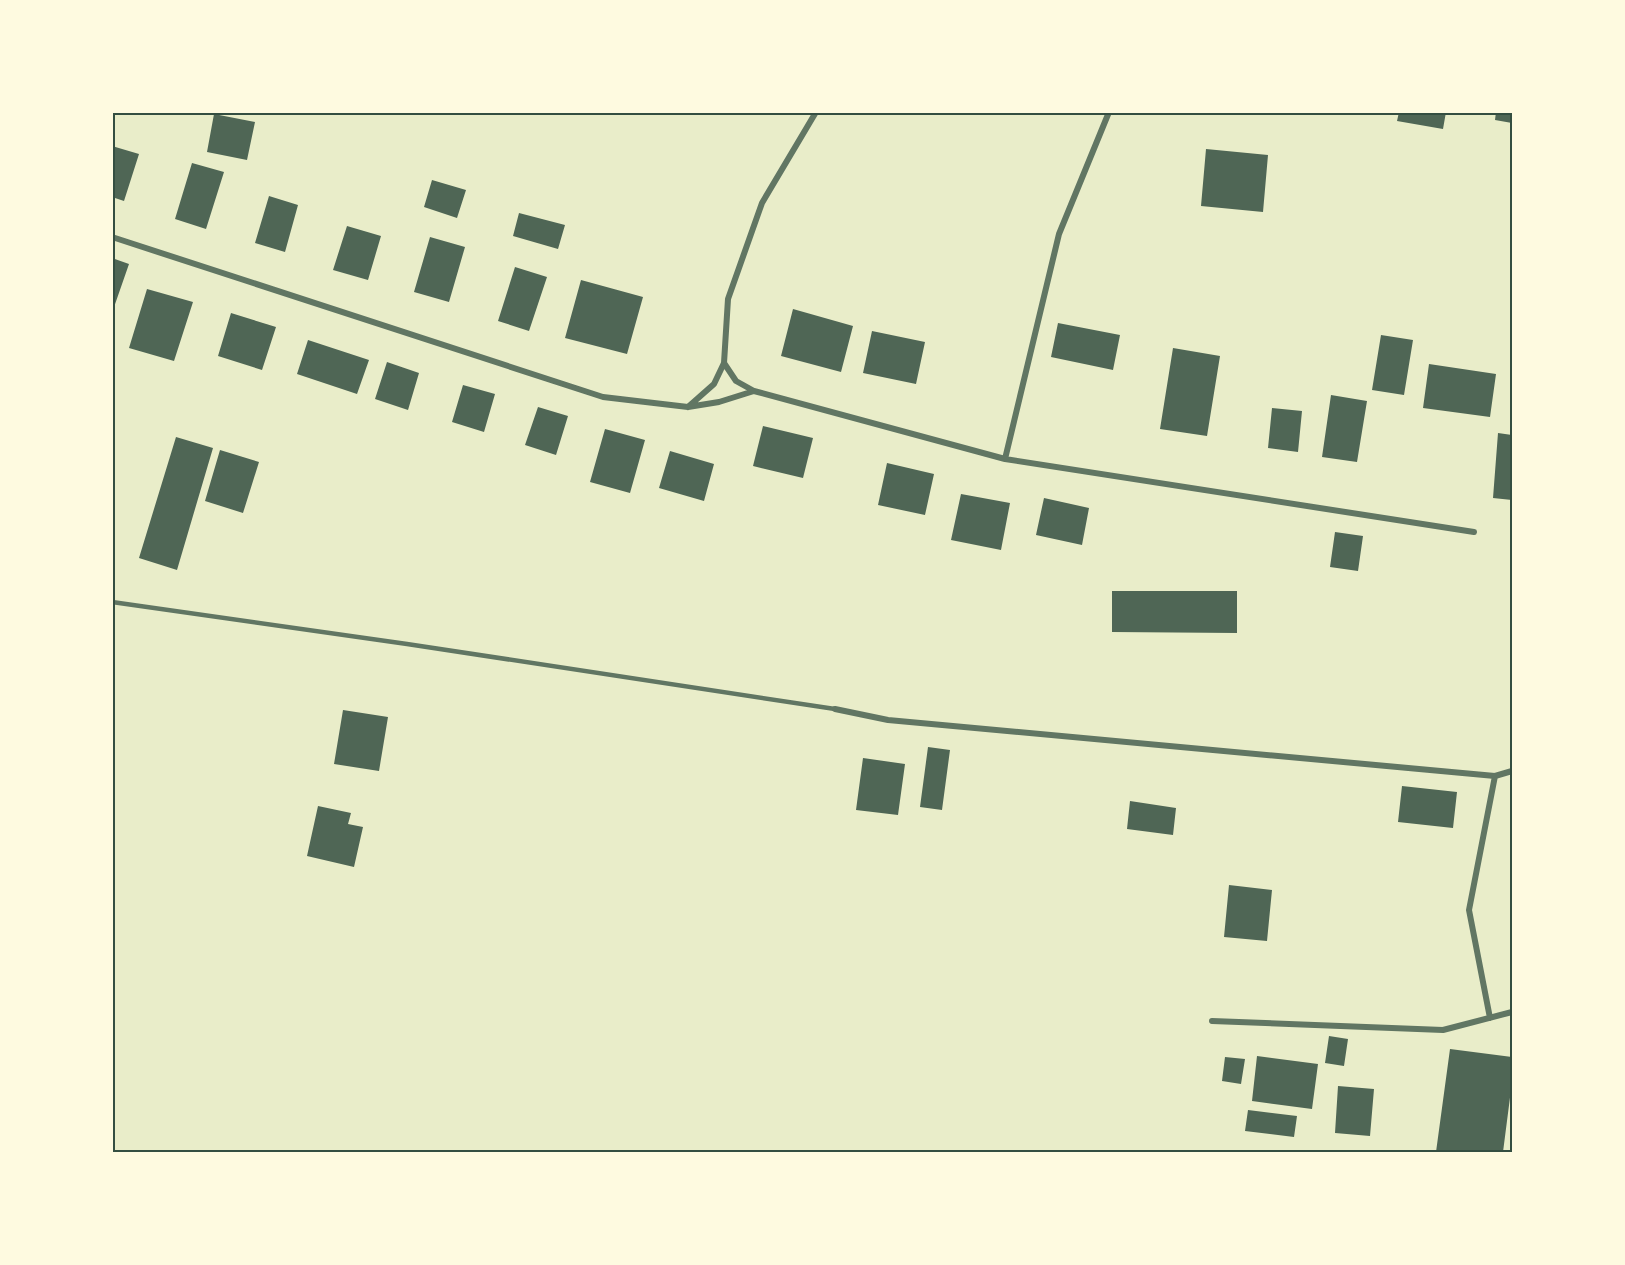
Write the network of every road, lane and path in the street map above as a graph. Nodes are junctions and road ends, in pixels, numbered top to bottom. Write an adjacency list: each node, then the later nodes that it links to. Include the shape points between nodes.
1 (816, 112): 4 (street, via 762,202 728,298)
2 (1109, 112): 7 (street, via 1059,234)
3 (112, 237): 6 (street, via 603,397)
4 (724, 363): 5 (street, via 736,381); 6 (street, via 714,384)
5 (754, 391): 6 (street); 7 (street)
6 (688, 407)
7 (1005, 459): 8 (street)
8 (1474, 532)
9 (112, 602): 10 (lane)
10 (835, 709): 12 (street, via 888,720)
11 (1512, 771): 12 (street)
12 (1495, 776): 14 (street, via 1469,910)
13 (1512, 1012): 14 (street)
14 (1490, 1018): 15 (street, via 1443,1030)
15 (1212, 1021)

